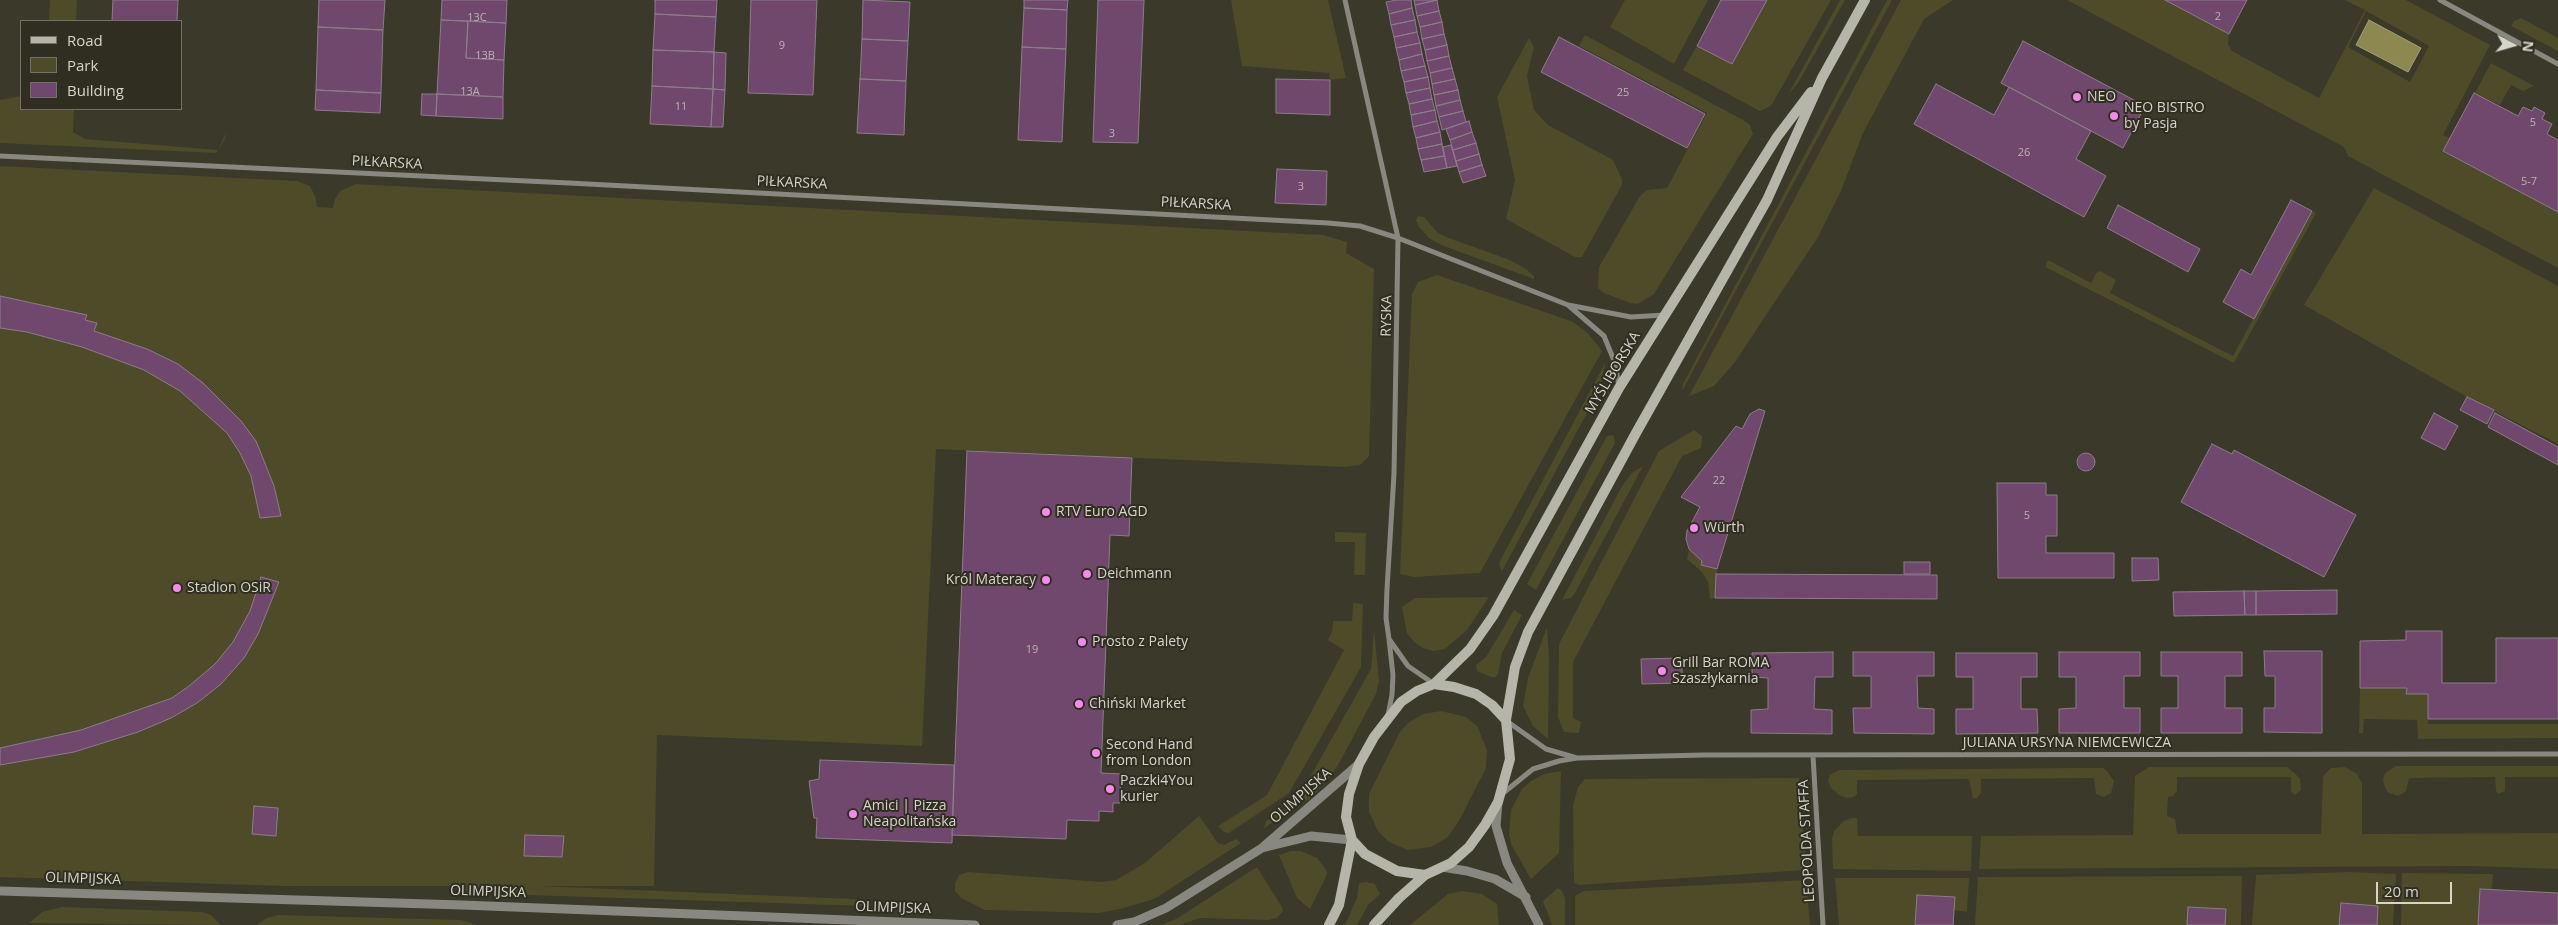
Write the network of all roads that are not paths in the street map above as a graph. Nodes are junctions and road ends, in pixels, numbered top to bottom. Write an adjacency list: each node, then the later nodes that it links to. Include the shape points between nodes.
1 (1345, 0): 7 (street, RYSKA)
2 (1865, 0): 5 (main road, MYŚLIBORSKA)
3 (2440, 0): 4 (street)
4 (2558, 64)
5 (1822, 78): 9 (main road, MYŚLIBORSKA, via 1777,137); 14 (main road, MYŚLIBORSKA, via 1767,200 1636,433 1520,650)
6 (0, 156): 7 (street, PIŁKARSKA, via 1318,222 1360,226)
7 (1398, 238): 8 (street, PIŁKARSKA); 11 (street, RYSKA, via 1394,474 1386,598)
8 (1568, 305): 9 (street, PIŁKARSKA, via 1631,317); 10 (street, PIŁKARSKA, via 1604,336 1615,363)
9 (1664, 315): 10 (main road, MYŚLIBORSKA)
10 (1619, 388): 12 (main road, MYŚLIBORSKA, via 1494,616 1470,649)
11 (1389, 639): 12 (street, via 1408,666); 13 (street, RYSKA, via 1393,682)
12 (1434, 684): 13 (main road, via 1402,702); 14 (main road, via 1476,694)
13 (1387, 719): 18 (main road)
14 (1506, 720): 17 (street, JULIANA URSYNA NIEMCEWICZA, via 1546,749); 19 (main road, via 1510,758)
15 (2558, 754): 16 (street, JULIANA URSYNA NIEMCEWICZA)
16 (1813, 756): 17 (street, JULIANA URSYNA NIEMCEWICZA); 31 (street, LEOPOLDA STAFFA)
17 (1577, 758): 19 (street, JULIANA URSYNA NIEMCEWICZA, via 1533,770)
18 (1359, 764): 20 (main road, via 1347,806 1346,817); 21 (street, OLIMPIJSKA)
19 (1499, 799): 22 (main road, via 1469,847); 25 (street, via 1496,826 1508,862)
20 (1352, 840): 21 (street, OLIMPIJSKA, via 1311,836); 23 (main road, via 1365,854 1385,866); 28 (main road, via 1339,905)
21 (1262, 848): 27 (street, OLIMPIJSKA, via 1173,904 1149,916)
22 (1442, 867): 23 (main road); 25 (street, via 1495,879)
23 (1425, 875): 29 (main road)
24 (0, 891): 26 (street, OLIMPIJSKA)
25 (1526, 897): 30 (street)
26 (975, 925)
27 (1117, 925)
28 (1329, 925)
29 (1374, 925)
30 (1539, 925)
31 (1823, 925)

